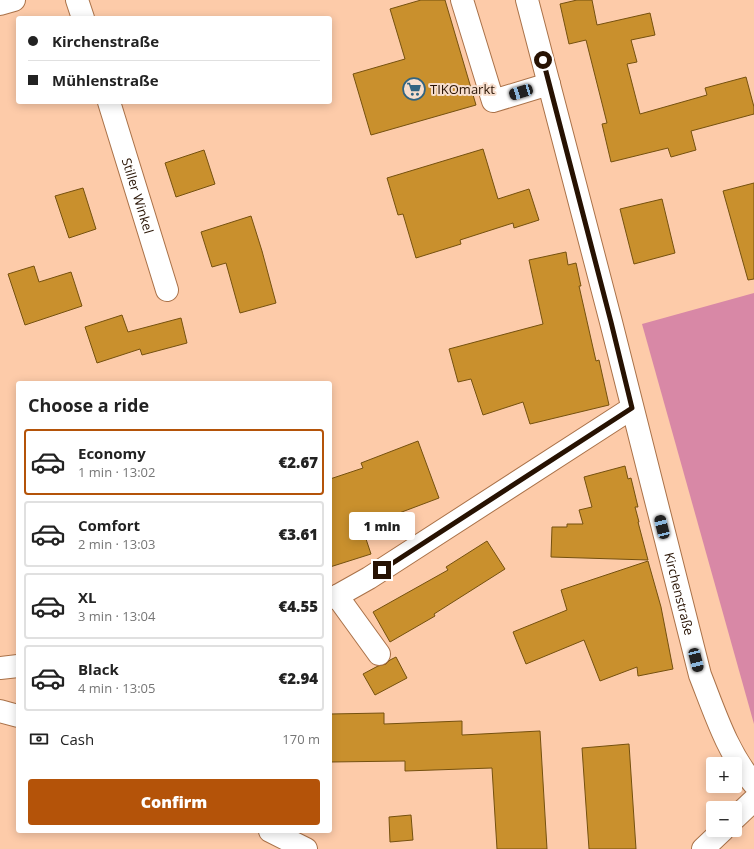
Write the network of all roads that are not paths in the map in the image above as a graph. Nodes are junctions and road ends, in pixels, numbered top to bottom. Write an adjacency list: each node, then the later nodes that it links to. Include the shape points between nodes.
1 (14, 0): 5 (street)
2 (77, 0): 6 (street)
3 (462, 0): 7 (street, via 493,101)
4 (527, 0): 7 (street, Kirchenstraße)
5 (0, 4)
6 (82, 16)
7 (549, 84): 10 (street, Kirchenstraße)
8 (110, 104): 9 (street, Stiller Winkel)
9 (167, 290)
10 (632, 408): 11 (street, via 369,578); 17 (street, Kirchenstraße, via 700,675 722,732 737,761)
11 (333, 597): 12 (street)
12 (379, 654)
13 (16, 666): 14 (street)
14 (0, 668)
15 (0, 711): 16 (street)
16 (16, 715)
17 (754, 784)
18 (754, 800): 19 (street)
19 (742, 811)
20 (274, 833): 22 (street)
21 (716, 837): 23 (street)
22 (306, 849)
23 (703, 849)

